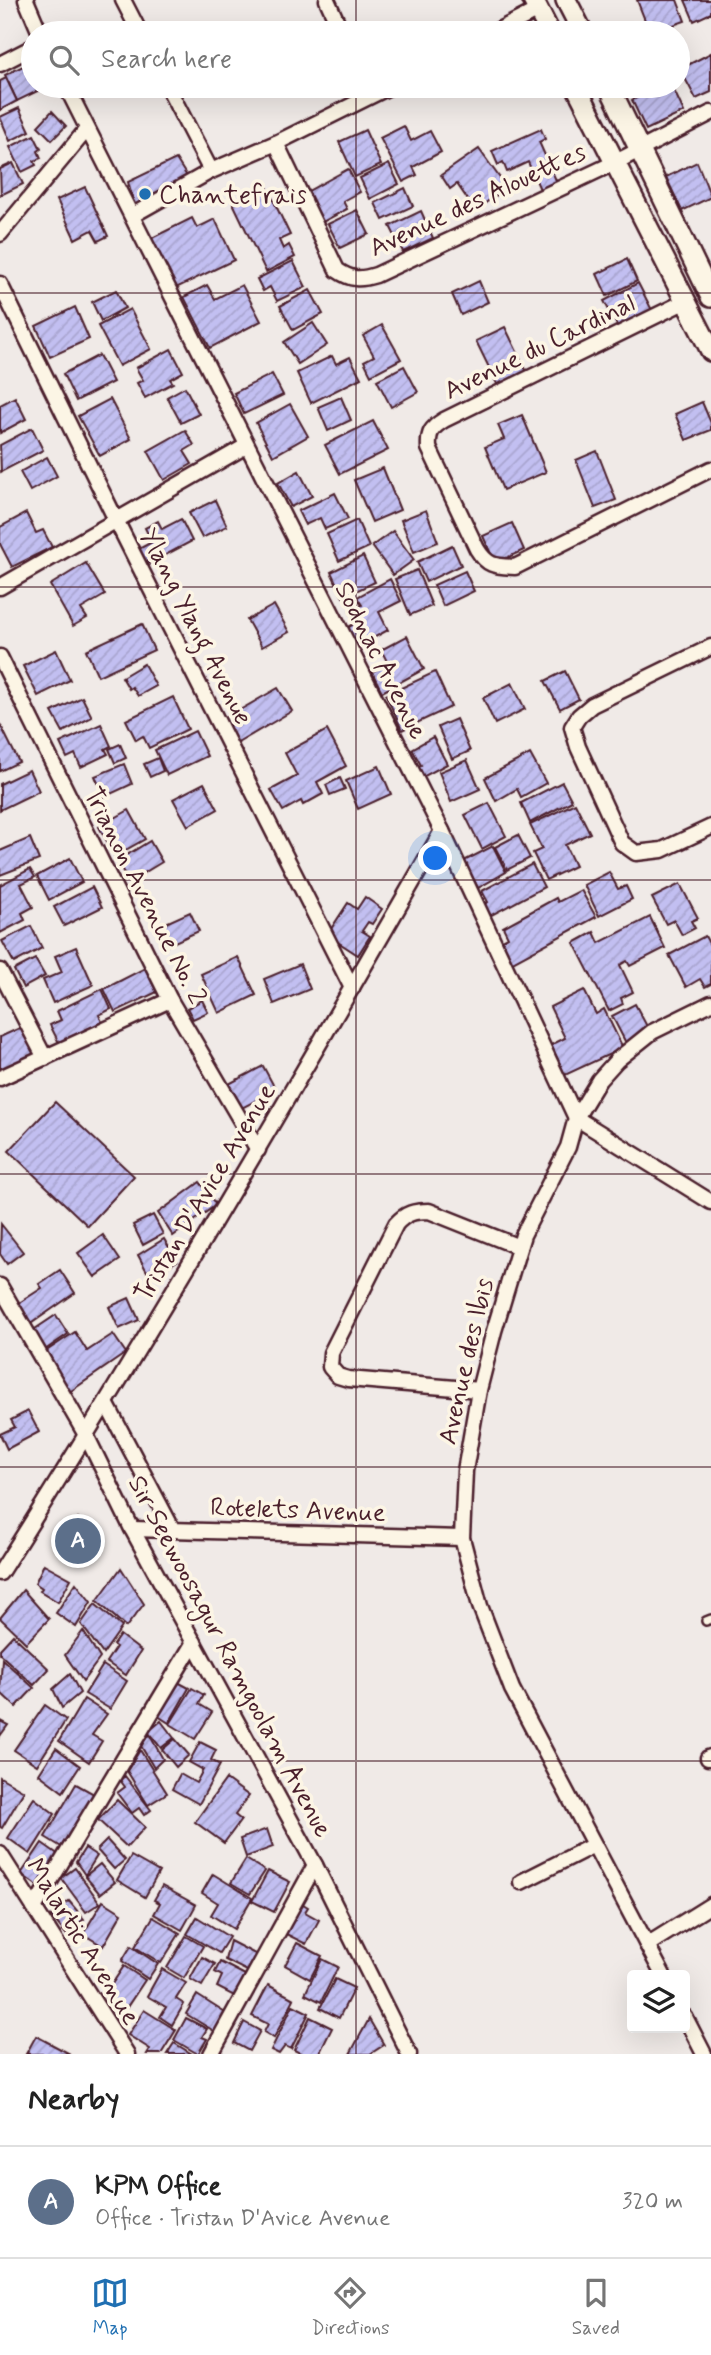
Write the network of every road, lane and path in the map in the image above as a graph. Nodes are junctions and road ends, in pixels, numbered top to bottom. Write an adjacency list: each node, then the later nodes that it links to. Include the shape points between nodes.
1 (26, 0): 6 (street)
2 (123, 0): 7 (street)
3 (327, 0): 8 (street)
4 (567, 0): 11 (main road)
5 (536, 5): 9 (street); 10 (main road)
6 (35, 21)
7 (134, 21)
8 (337, 21)
9 (511, 21)
10 (544, 21)
11 (577, 21)
12 (21, 53): 13 (street)
13 (0, 64)
14 (72, 98): 20 (street, Sodnac Avenue)
15 (173, 98): 24 (street)
16 (356, 98): 21 (street)
17 (582, 98): 23 (main road)
18 (615, 98): 22 (main road)
19 (711, 113): 22 (street, Avenue des Alouettes)
20 (87, 129): 25 (street, Sodnac Avenue); 26 (street)
21 (276, 143): 23 (street, Avenue des Alouettes, via 337,271 349,279 376,275); 24 (street)
22 (641, 148): 23 (street, Avenue des Alouettes); 28 (main road)
23 (614, 163): 29 (main road)
24 (211, 171): 25 (street)
25 (132, 215): 31 (street, Sodnac Avenue)
26 (0, 234)
27 (0, 284): 33 (street, Ylang Ylang Avenue)
28 (710, 293)
29 (686, 301): 30 (main road); 32 (street, Avenue du Cardinal, via 444,420 432,427 429,448 477,550 495,566 516,567)
30 (711, 351)
31 (246, 446): 33 (street); 38 (street, Sodnac Avenue)
32 (711, 469)
33 (116, 520): 34 (street); 40 (street, Ylang Ylang Avenue)
34 (0, 587)
35 (711, 647): 37 (street, via 592,705 572,727 622,843 636,853 662,850)
36 (0, 657): 41 (street, Trianon Avenue No. 2)
37 (711, 827)
38 (442, 831): 40 (street, Tristan D'Avice Avenue); 45 (street, Sodnac Avenue)
39 (0, 971): 43 (street)
40 (352, 988): 46 (street, Tristan D'Avice Avenue)
41 (170, 1000): 43 (street); 46 (street, Trianon Avenue No. 2)
42 (711, 1003): 45 (street, Avenue des Ibis, via 652,1032 617,1060)
43 (45, 1058): 44 (street)
44 (0, 1078)
45 (576, 1118): 47 (street); 48 (street, Avenue des Ibis, via 568,1147)
46 (258, 1150): 51 (street, Tristan D'Avice Avenue)
47 (711, 1202)
48 (519, 1247): 50 (street, Avenue des Ibis); 50 (street, via 429,1211 403,1217 331,1353 330,1367 348,1379)
49 (0, 1286): 52 (street, Sir Seewoosagur Ramgoolam Avenue)
50 (479, 1390): 55 (street, Avenue des Ibis, via 465,1471)
51 (106, 1403): 52 (street, Tristan D'Avice Avenue); 54 (street)
52 (86, 1435): 53 (street, Sir Seewoosagur Ramgoolam Avenue); 56 (street, Tristan D'Avice Avenue)
53 (132, 1529): 54 (street, Rotelets Avenue); 57 (street, Sir Seewoosagur Ramgoolam Avenue)
54 (173, 1530): 55 (street, Rotelets Avenue)
55 (462, 1538): 58 (street, Avenue des Ibis, via 480,1606 512,1689)
56 (0, 1573)
57 (194, 1642): 60 (street, Sir Seewoosagur Ramgoolam Avenue); 63 (street)
58 (594, 1845): 61 (street); 64 (street, Avenue des Ibis)
59 (0, 1854): 63 (street, Malartic Avenue)
60 (315, 1865): 68 (street); 69 (street, Sir Seewoosagur Ramgoolam Avenue)
61 (521, 1882)
62 (711, 1905): 64 (street)
63 (34, 1908): 67 (street, Malartic Avenue)
64 (647, 1945): 65 (street, Avenue des Ibis)
65 (660, 1970)
66 (690, 2027): 70 (street)
67 (127, 2054)
68 (211, 2054)
69 (409, 2054)
70 (704, 2054)

